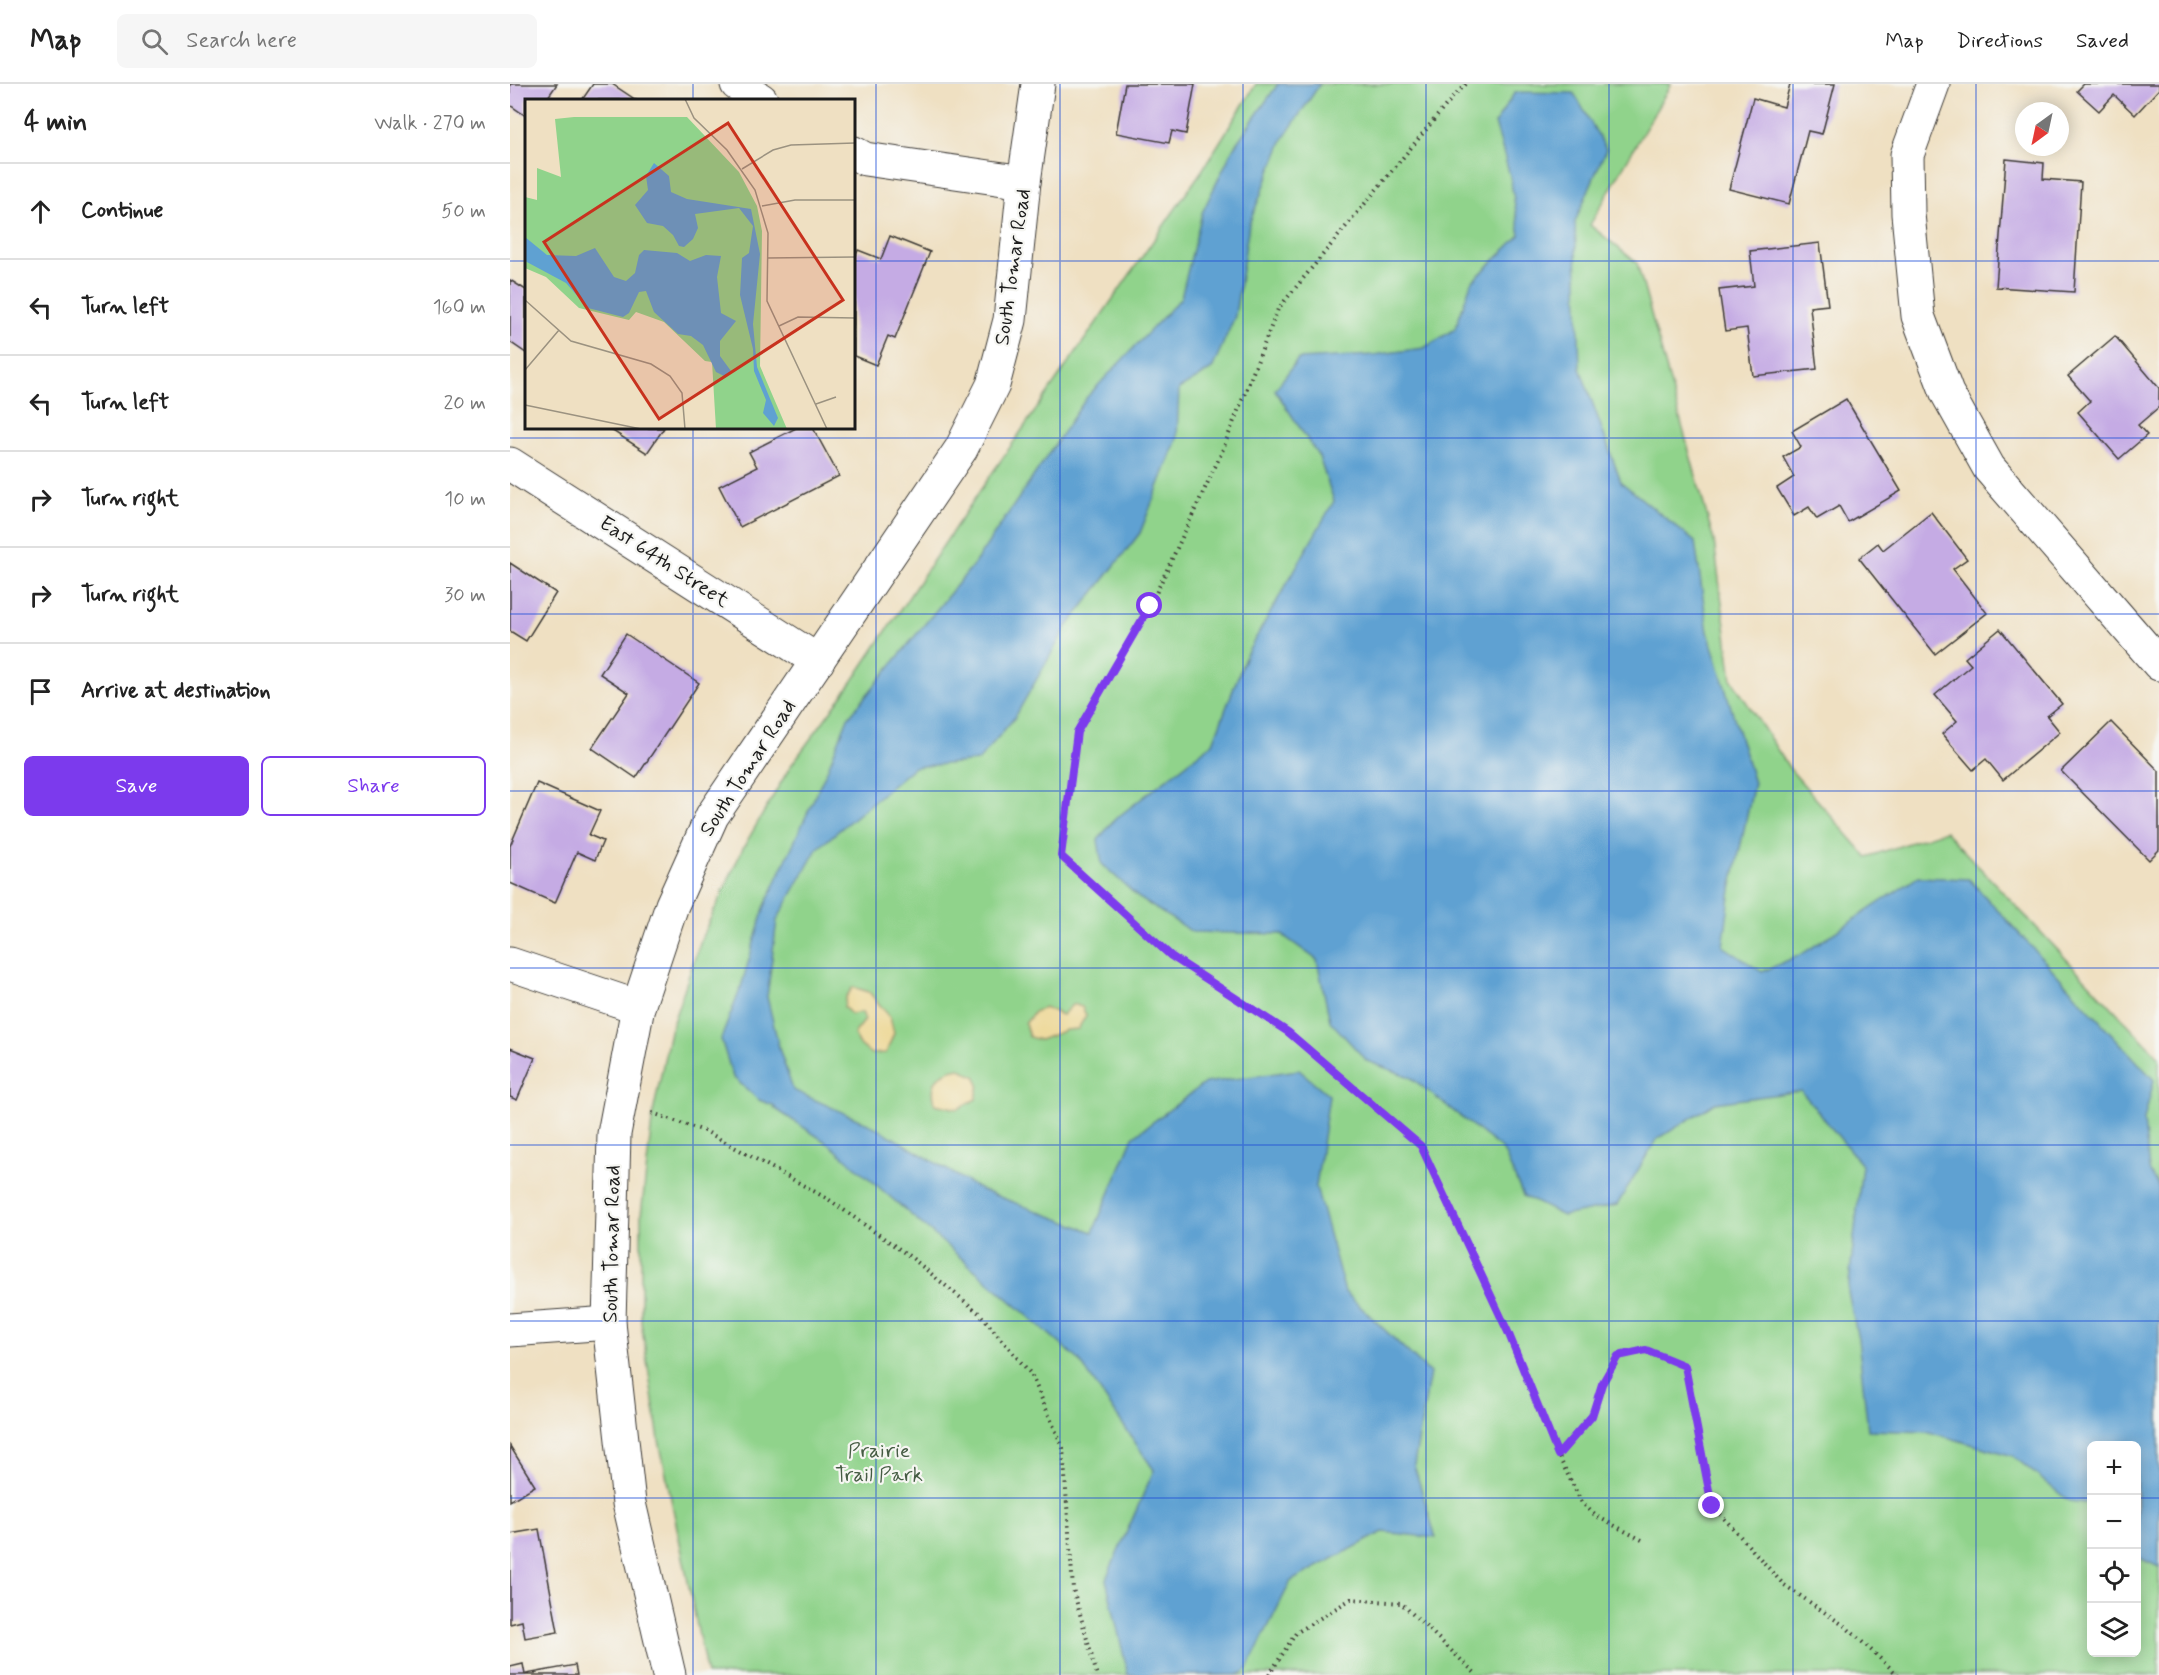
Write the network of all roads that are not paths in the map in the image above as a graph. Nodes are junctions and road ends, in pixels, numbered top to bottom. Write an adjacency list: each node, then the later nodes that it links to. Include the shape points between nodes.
1 (737, 84): 4 (street)
2 (1038, 84): 6 (street, South Tomar Road)
3 (1933, 84): 9 (street, via 1907,155 1908,214 1918,316 1947,393 1989,468)
4 (760, 99)
5 (855, 154): 6 (street, via 865,159)
6 (1024, 182): 8 (street, South Tomar Road, via 1010,320 993,385 960,449)
7 (510, 464): 8 (street, East 64th Street)
8 (818, 661): 11 (street, South Tomar Road, via 712,816 672,905)
9 (2159, 664)
10 (510, 964): 11 (street)
11 (638, 1007): 12 (street, South Tomar Road, via 614,1134)
12 (609, 1323): 13 (street); 14 (street, South Tomar Road, via 629,1503)
13 (510, 1330)
14 (669, 1675)

